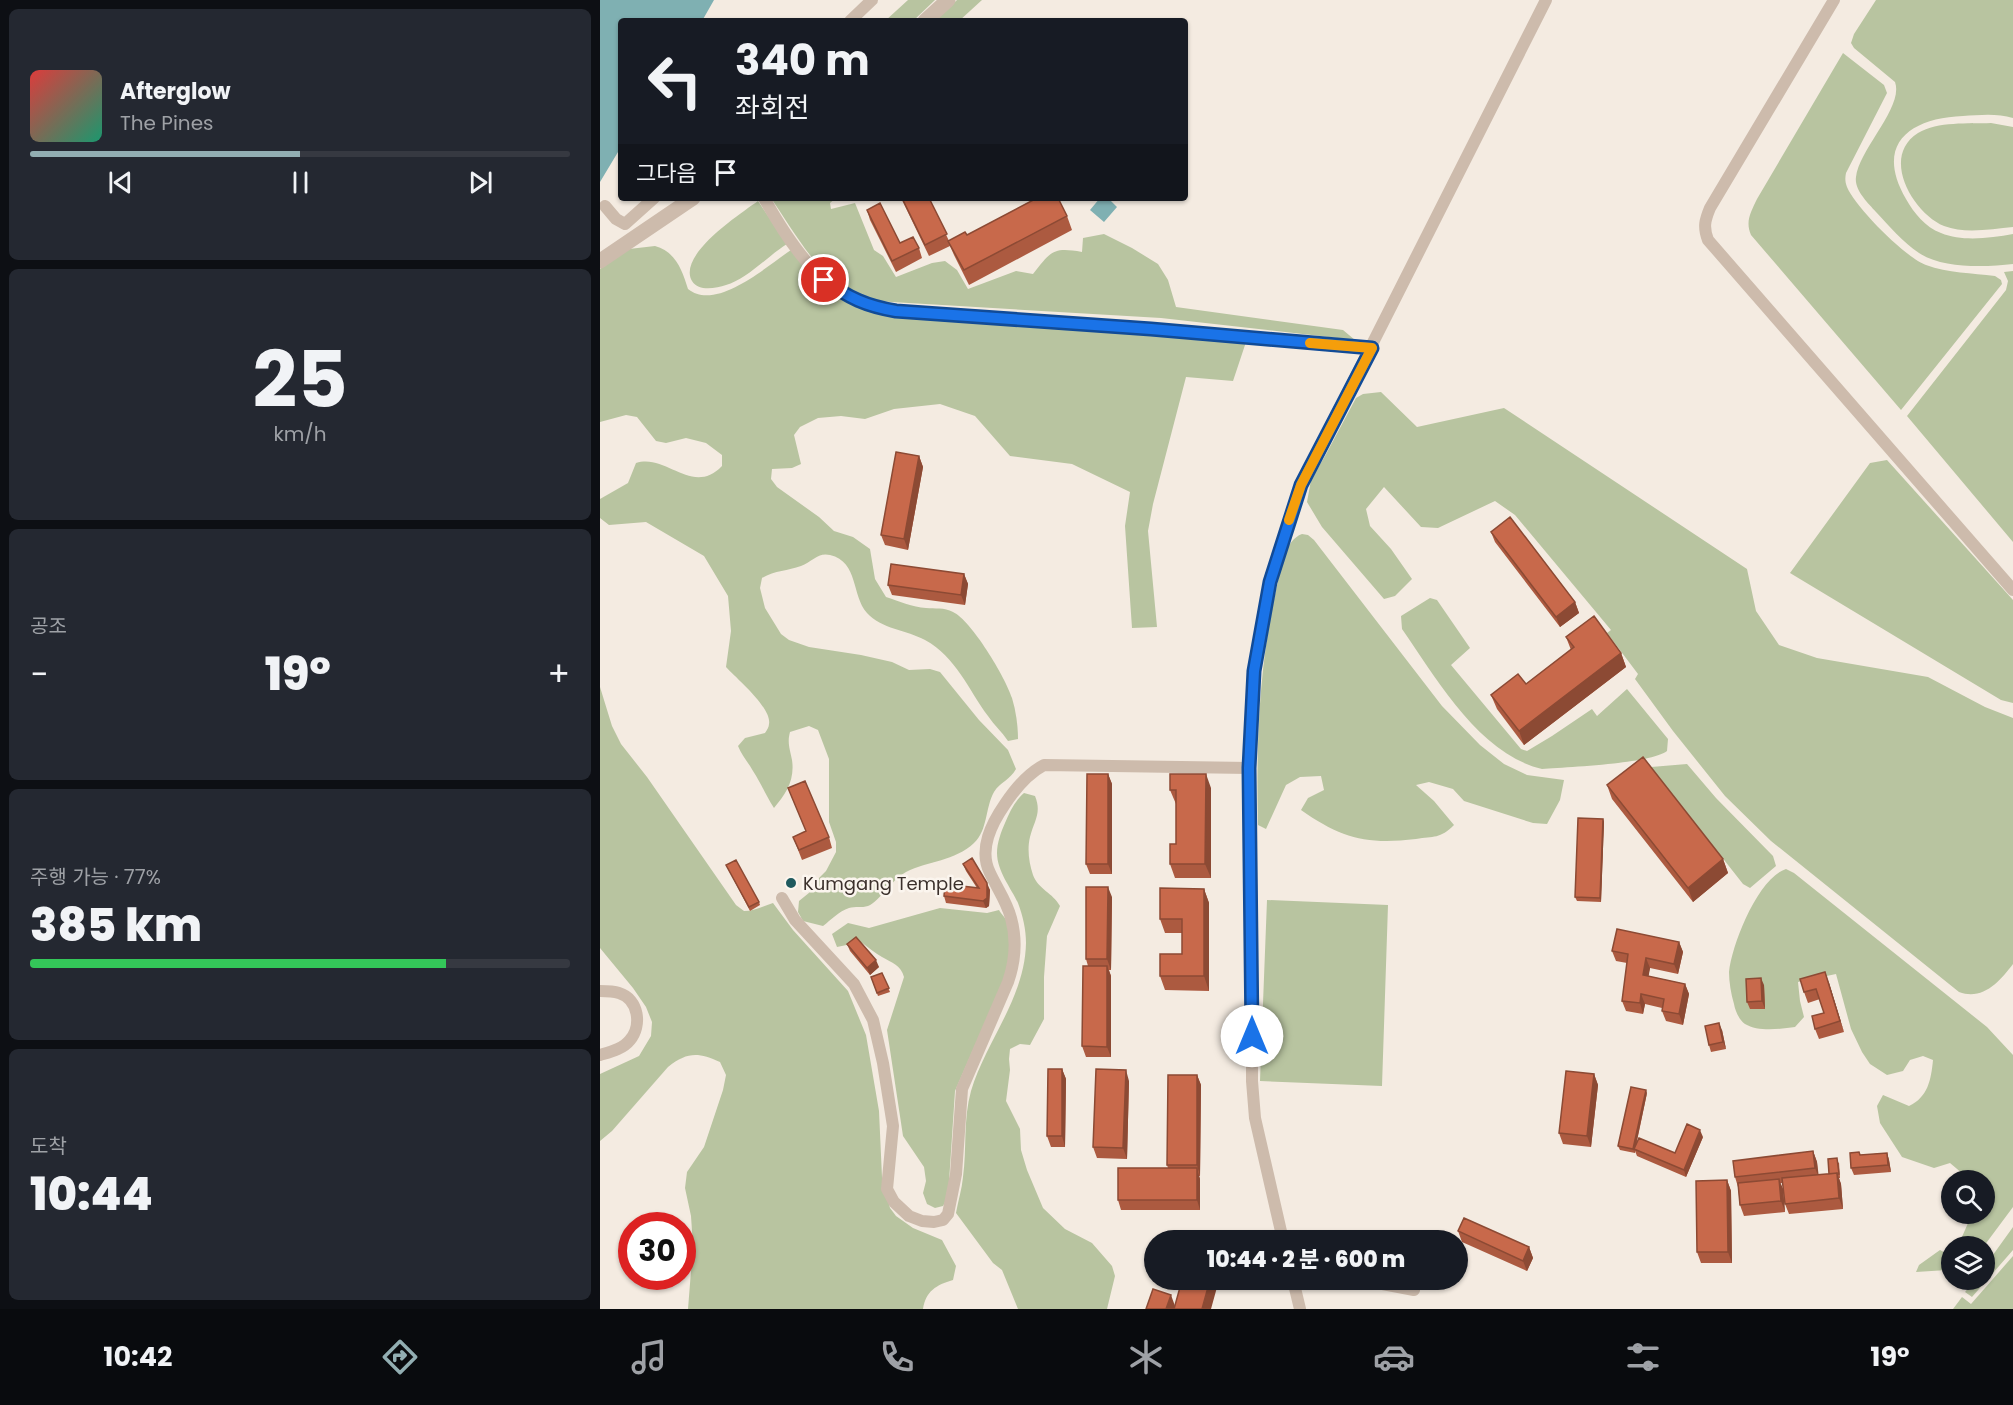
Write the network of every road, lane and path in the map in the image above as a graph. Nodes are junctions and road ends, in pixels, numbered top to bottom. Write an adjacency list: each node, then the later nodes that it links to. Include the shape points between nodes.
1 (872, 0): 5 (street)
2 (948, 0): 6 (street)
3 (1546, 0): 12 (street)
4 (1833, 0): 13 (street, via 1710,208 1705,231 1712,245)
5 (853, 18)
6 (928, 18)
7 (651, 201): 10 (street, via 625,224)
8 (689, 201): 11 (street)
9 (766, 201): 12 (street, via 800,253 824,280 842,293 876,307)
10 (604, 206)
11 (600, 261)
12 (1372, 348): 14 (street, via 1301,485 1270,582 1254,671)
13 (2013, 590)
14 (1249, 768): 15 (street, via 1044,765 1009,798 991,828 986,857 988,870 1012,919 1013,967 962,1089 956,1174 948,1214 943,1220 922,1221 909,1216 887,1189 893,1126 873,1020 854,984 795,920); 18 (street, via 1252,1081 1255,1118)
15 (782, 898)
16 (600, 991): 17 (street, via 621,993 630,999 638,1020 629,1042)
17 (600, 1055)
18 (1281, 1230)
19 (1295, 1290): 20 (street)
20 (1300, 1309)

